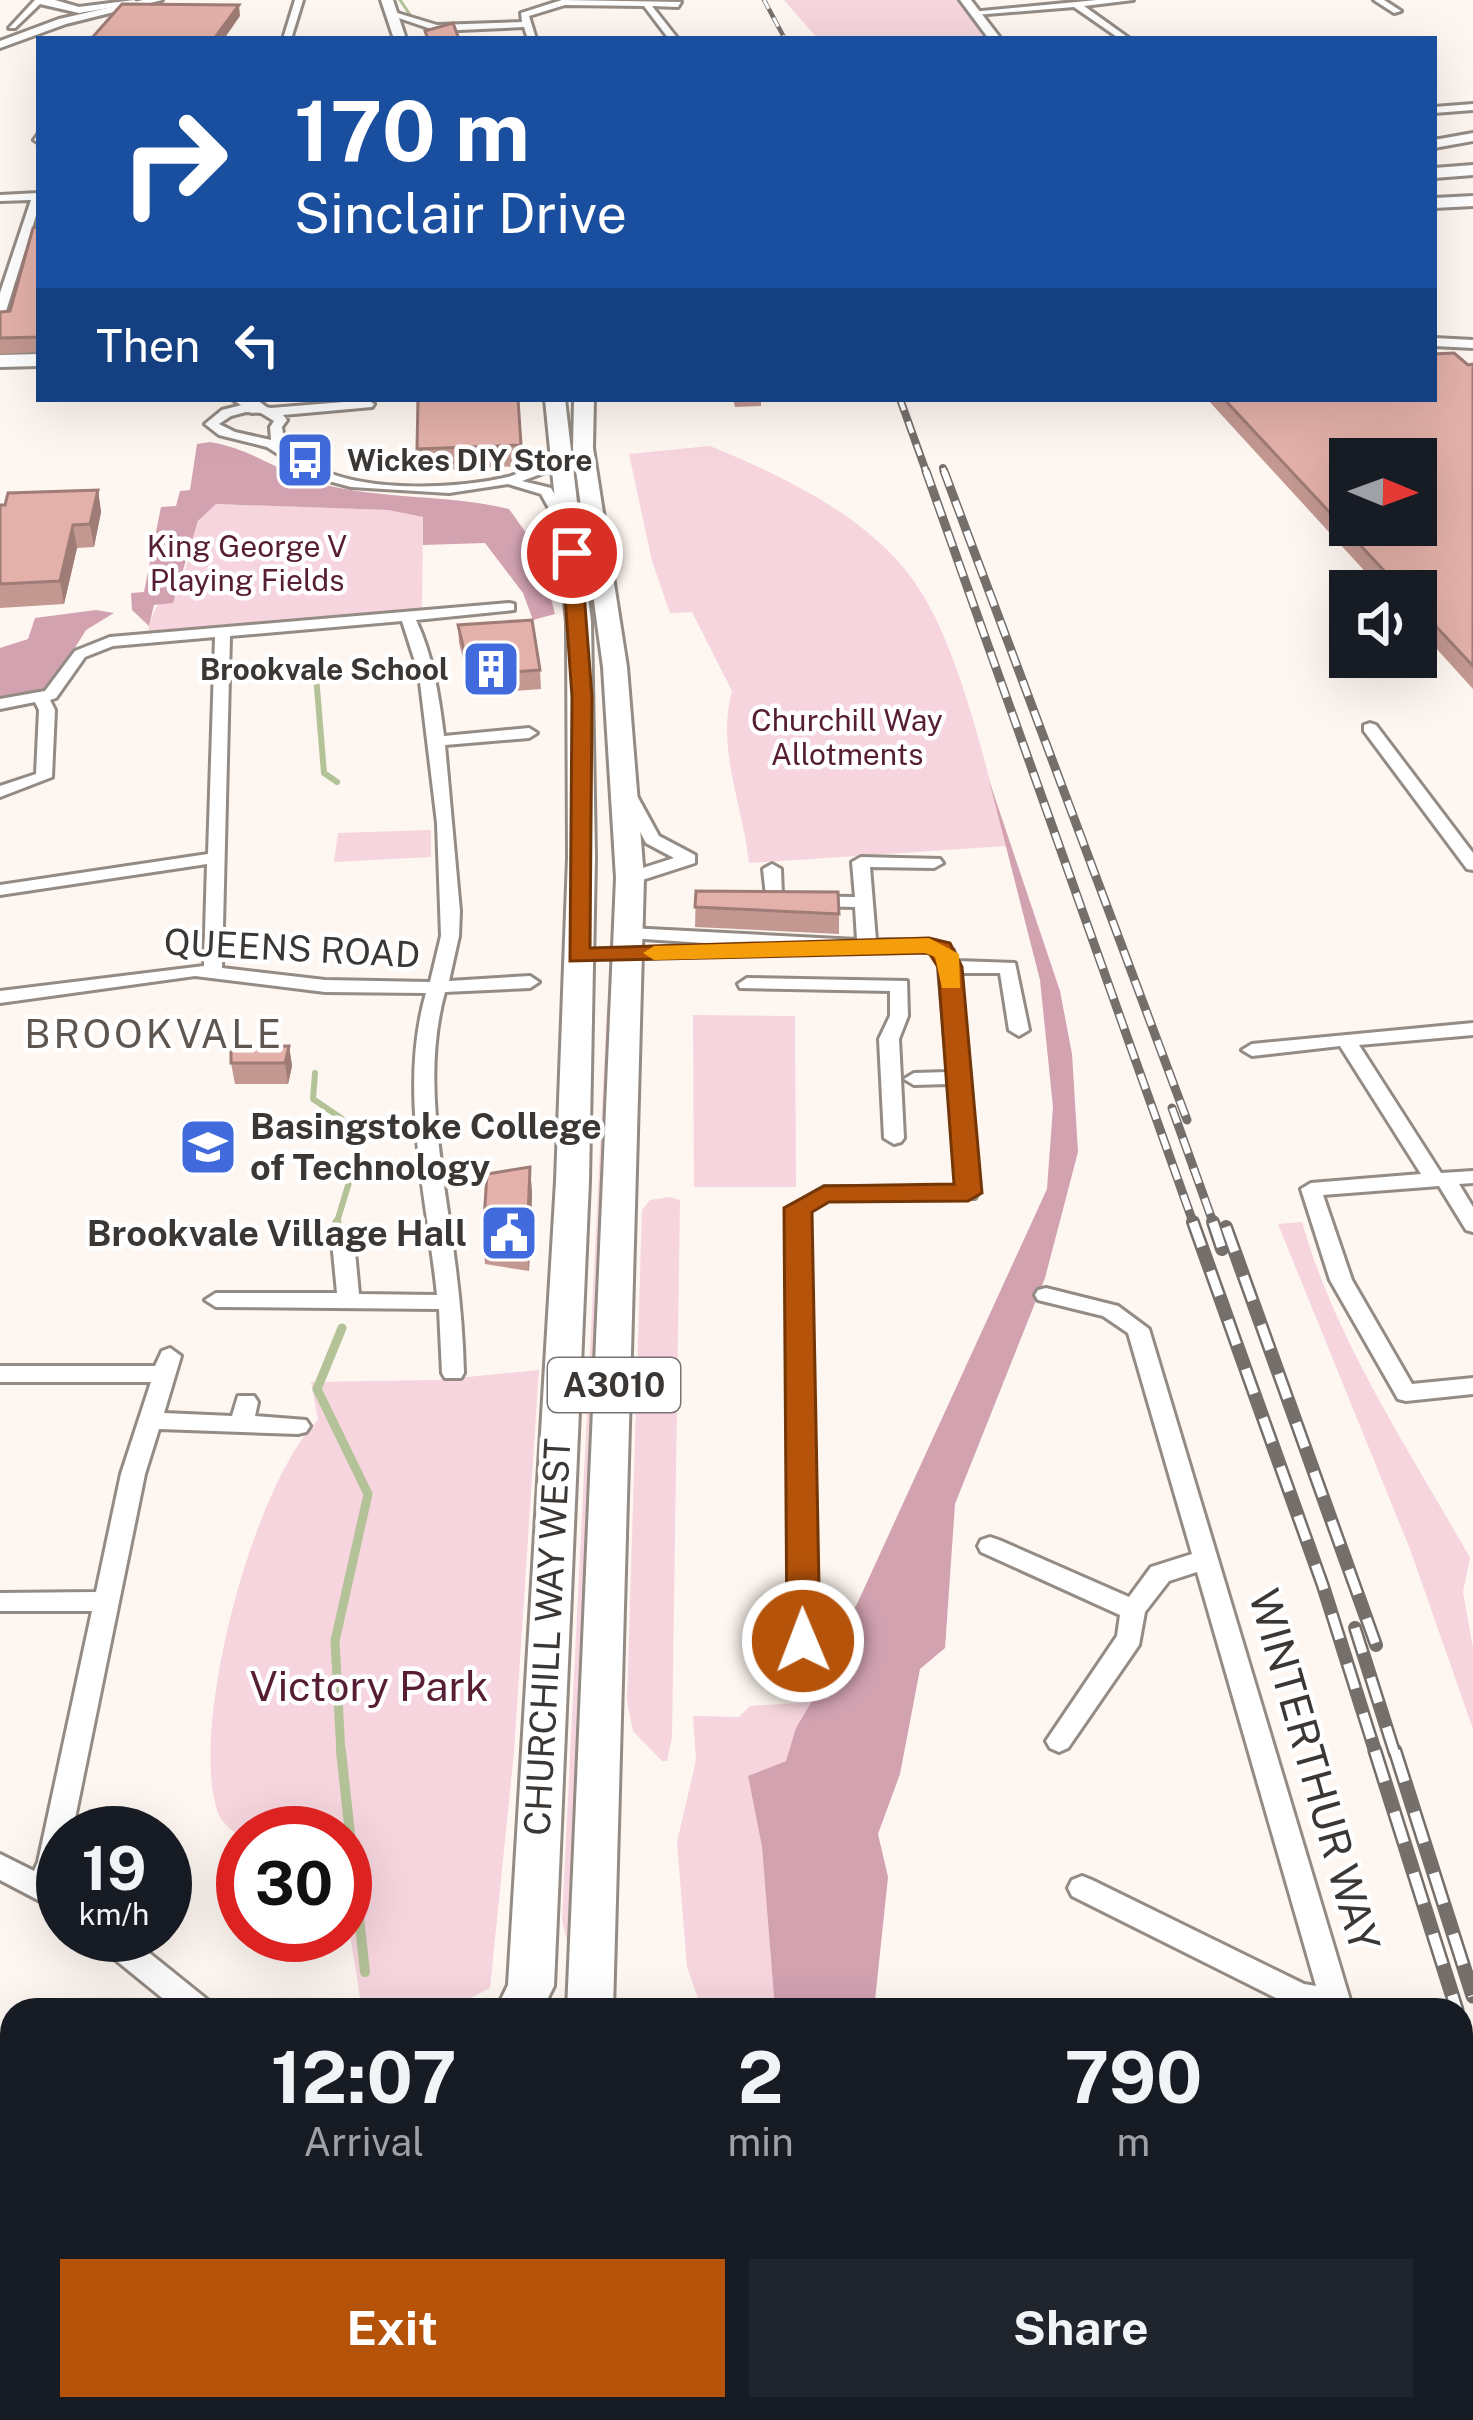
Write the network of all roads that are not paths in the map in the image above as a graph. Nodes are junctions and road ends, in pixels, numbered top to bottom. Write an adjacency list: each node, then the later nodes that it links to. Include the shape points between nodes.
1 (46, 0): 15 (street); 20 (street)
2 (58, 0): 15 (street)
3 (157, 0): 10 (street)
4 (299, 0): 21 (street)
5 (370, 0): 22 (main road)
6 (387, 0): 18 (main road)
7 (965, 0): 17 (street)
8 (1129, 0): 13 (street)
9 (1378, 0): 16 (street)
10 (130, 2): 15 (street)
11 (565, 3): 14 (street); 19 (street, via 524,15)
12 (678, 4): 14 (street)
13 (1076, 4): 17 (street); 27 (street)
14 (648, 5): 25 (street)
15 (81, 11): 28 (street)
16 (1397, 11)
17 (975, 12): 26 (street)
18 (394, 15): 19 (street, via 437,28); 23 (main road)
19 (527, 24): 24 (street)
20 (12, 26)
21 (287, 36)
22 (381, 36)
23 (399, 36)
24 (531, 36)
25 (672, 36)
26 (993, 36)
27 (1122, 36)
28 (0, 42)
29 (1473, 107): 30 (street)
30 (1437, 110)
31 (1473, 127): 32 (street)
32 (1437, 130)
33 (1473, 138): 34 (street)
34 (1437, 143)
35 (1437, 145): 36 (street)
36 (1473, 153)
37 (1473, 170): 38 (main road)
38 (1437, 173)
39 (1473, 181): 40 (main road)
40 (1437, 184)
41 (36, 196): 42 (street)
42 (0, 198)
43 (1473, 200): 44 (main road)
44 (1437, 203)
45 (32, 234): 46 (street)
46 (0, 311)
47 (1437, 342): 48 (street)
48 (1473, 344)
49 (36, 360): 50 (main road)
50 (0, 361)
51 (36, 371): 52 (main road)
52 (0, 373)
53 (555, 402): 59 (main road, CHURCHILL WAY WEST / A3010)
54 (584, 402): 71 (main road, CHURCHILL WAY WEST / A3010, via 583,448)
55 (368, 404): 56 (street)
56 (257, 411): 57 (street); 57 (street, via 213,419 213,429); 58 (street)
57 (242, 435): 58 (street)
58 (279, 447): 60 (street, via 308,471 361,485)
59 (562, 456): 60 (street, via 536,476); 61 (main road, CHURCHILL WAY WEST / A3010)
60 (502, 482): 61 (street, via 546,491)
61 (566, 527): 80 (main road, CHURCHILL WAY WEST / A3010, via 577,578 582,697)
62 (509, 609): 63 (street)
63 (409, 620): 64 (street); 69 (street)
64 (223, 633): 65 (street, via 97,646 71,663); 72 (street)
65 (42, 700): 66 (street); 70 (street, via 44,777)
66 (0, 704)
67 (1370, 728): 74 (street)
68 (529, 733): 69 (street)
69 (437, 741): 87 (street, via 452,903)
70 (0, 792)
71 (628, 794): 76 (main road, CHURCHILL WAY WEST / A3010); 76 (street, via 652,839 689,859)
72 (215, 858): 77 (street); 84 (street)
73 (934, 863): 78 (street, via 861,862)
74 (1473, 865)
75 (772, 868): 78 (street, via 773,902)
76 (630, 878): 79 (main road, CHURCHILL WAY WEST / A3010)
77 (0, 890)
78 (864, 902): 82 (street)
79 (629, 944): 80 (main road); 81 (street); 121 (main road, CHURCHILL WAY WEST / A3010)
80 (578, 945): 124 (main road, CHURCHILL WAY WEST / A3010)
81 (815, 946): 82 (street); 88 (street)
82 (867, 947): 83 (street, via 941,948)
83 (950, 967): 91 (street, via 1008,967); 94 (street)
84 (213, 970): 87 (street, QUEENS ROAD, via 325,986); 89 (street, QUEENS ROAD)
85 (530, 982): 87 (street, QUEENS ROAD)
86 (747, 984): 88 (street)
87 (438, 988): 104 (street, via 424,1052)
88 (812, 991): 96 (street, via 900,985 889,1039)
89 (0, 997)
90 (1473, 1029): 92 (street)
91 (1019, 1030)
92 (1346, 1040): 93 (street); 98 (street)
93 (1252, 1050)
94 (959, 1078): 95 (street); 115 (street, via 968,1193 824,1194 798,1208)
95 (914, 1079)
96 (894, 1138)
97 (1473, 1177): 98 (street)
98 (1439, 1178): 99 (street); 107 (street, via 1311,1189 1341,1280 1406,1393)
99 (1473, 1225)
100 (343, 1241): 103 (street)
101 (1046, 1295): 111 (street, WINTERTHUR WAY, via 1110,1311 1138,1329)
102 (216, 1300): 103 (street)
103 (349, 1301): 104 (street)
104 (447, 1302): 105 (street)
105 (453, 1373)
106 (0, 1374): 108 (street, via 167,1365)
107 (1473, 1386)
108 (147, 1421): 109 (street, via 244,1414); 112 (street)
109 (298, 1426)
110 (990, 1546): 114 (street)
111 (1208, 1564): 114 (street, WINTERTHUR WAY, via 1160,1574); 128 (street, WINTERTHUR WAY)
112 (105, 1601): 113 (street); 117 (street)
113 (0, 1602)
114 (1133, 1610): 116 (street, WINTERTHUR WAY, via 1130,1638)
115 (803, 1641)
116 (1059, 1741)
117 (63, 1806)
118 (0, 1866): 119 (street)
119 (36, 1885)
120 (1082, 1888): 127 (street, WINTERTHUR WAY)
121 (593, 1924): 125 (main road, CHURCHILL WAY WEST / A3010); 126 (main road, CHURCHILL WAY WEST / A3010)
122 (139, 1962): 123 (street)
123 (184, 1998)
124 (525, 1998)
125 (590, 1998)
126 (608, 1998)
127 (1307, 1998)
128 (1335, 1998)

